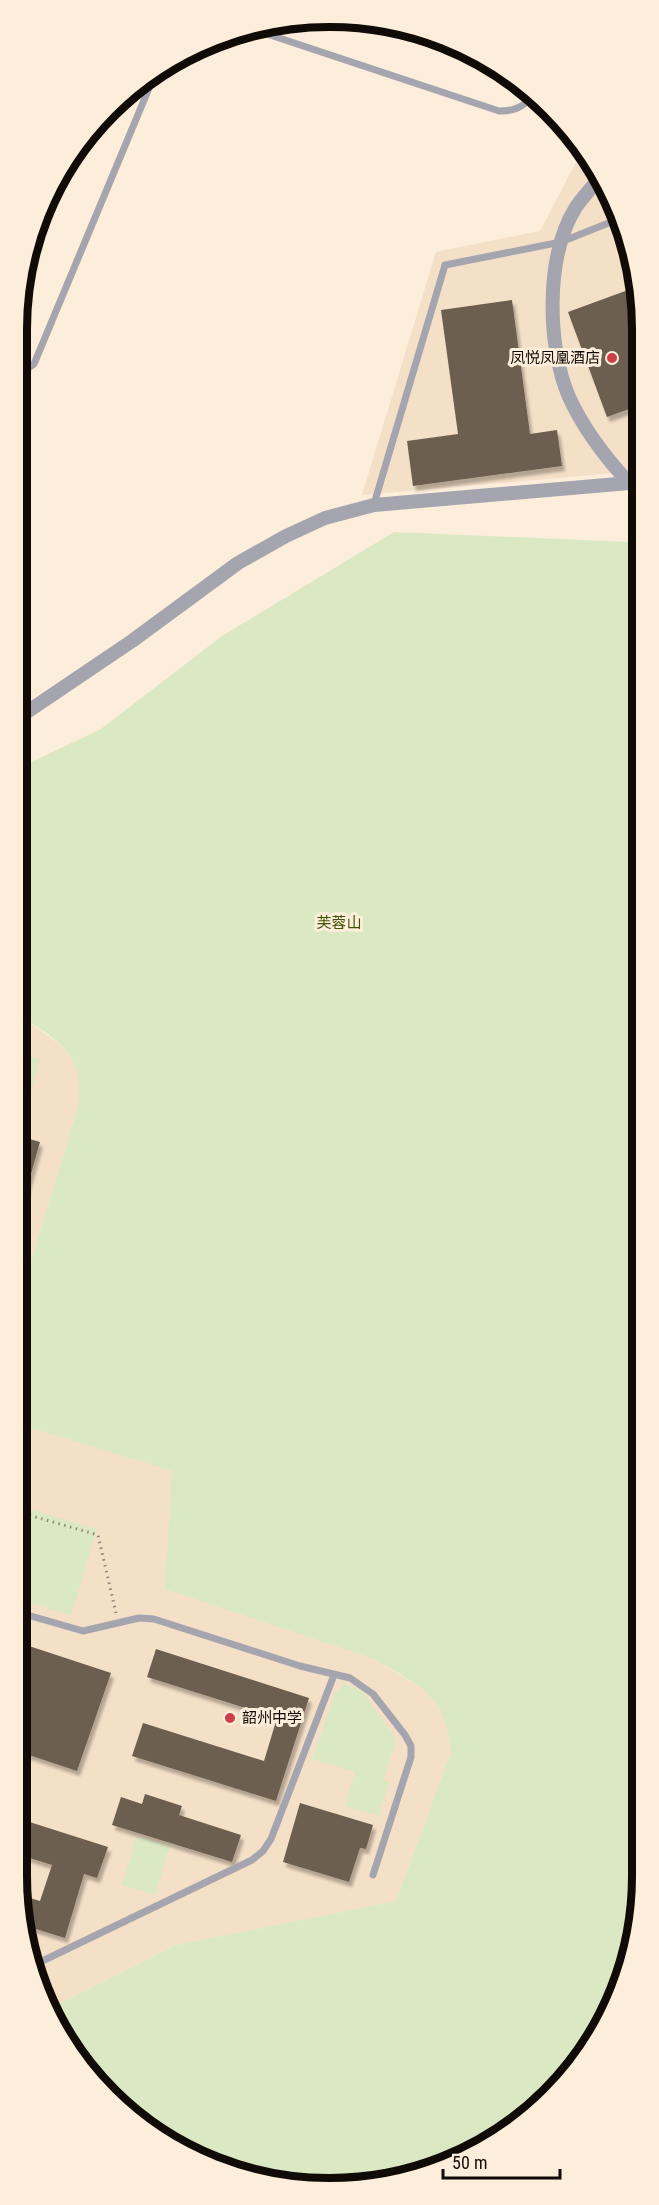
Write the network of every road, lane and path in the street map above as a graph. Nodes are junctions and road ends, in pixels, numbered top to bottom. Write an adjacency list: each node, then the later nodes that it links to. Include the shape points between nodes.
1 (266, 34): 3 (lane, via 498,111 511,111)
2 (150, 86): 7 (lane, via 34,364)
3 (527, 100)
4 (595, 185): 6 (street, via 576,208)
5 (612, 222): 6 (lane)
6 (561, 242): 8 (street, via 553,300 554,344 568,396 605,458); 10 (lane, via 445,265)
7 (27, 369)
8 (632, 485)
9 (632, 487): 10 (street)
10 (374, 505): 11 (street, via 325,518 238,563)
11 (27, 712)
12 (27, 1515): 14 (path, via 98,1535)
13 (27, 1615): 14 (lane, via 83,1631)
14 (118, 1623): 15 (lane, via 154,1619)
15 (334, 1675): 16 (lane, via 350,1677 373,1694 411,1746 411,1757); 17 (lane, via 263,1851 252,1860)
16 (373, 1875)
17 (40, 1962)

